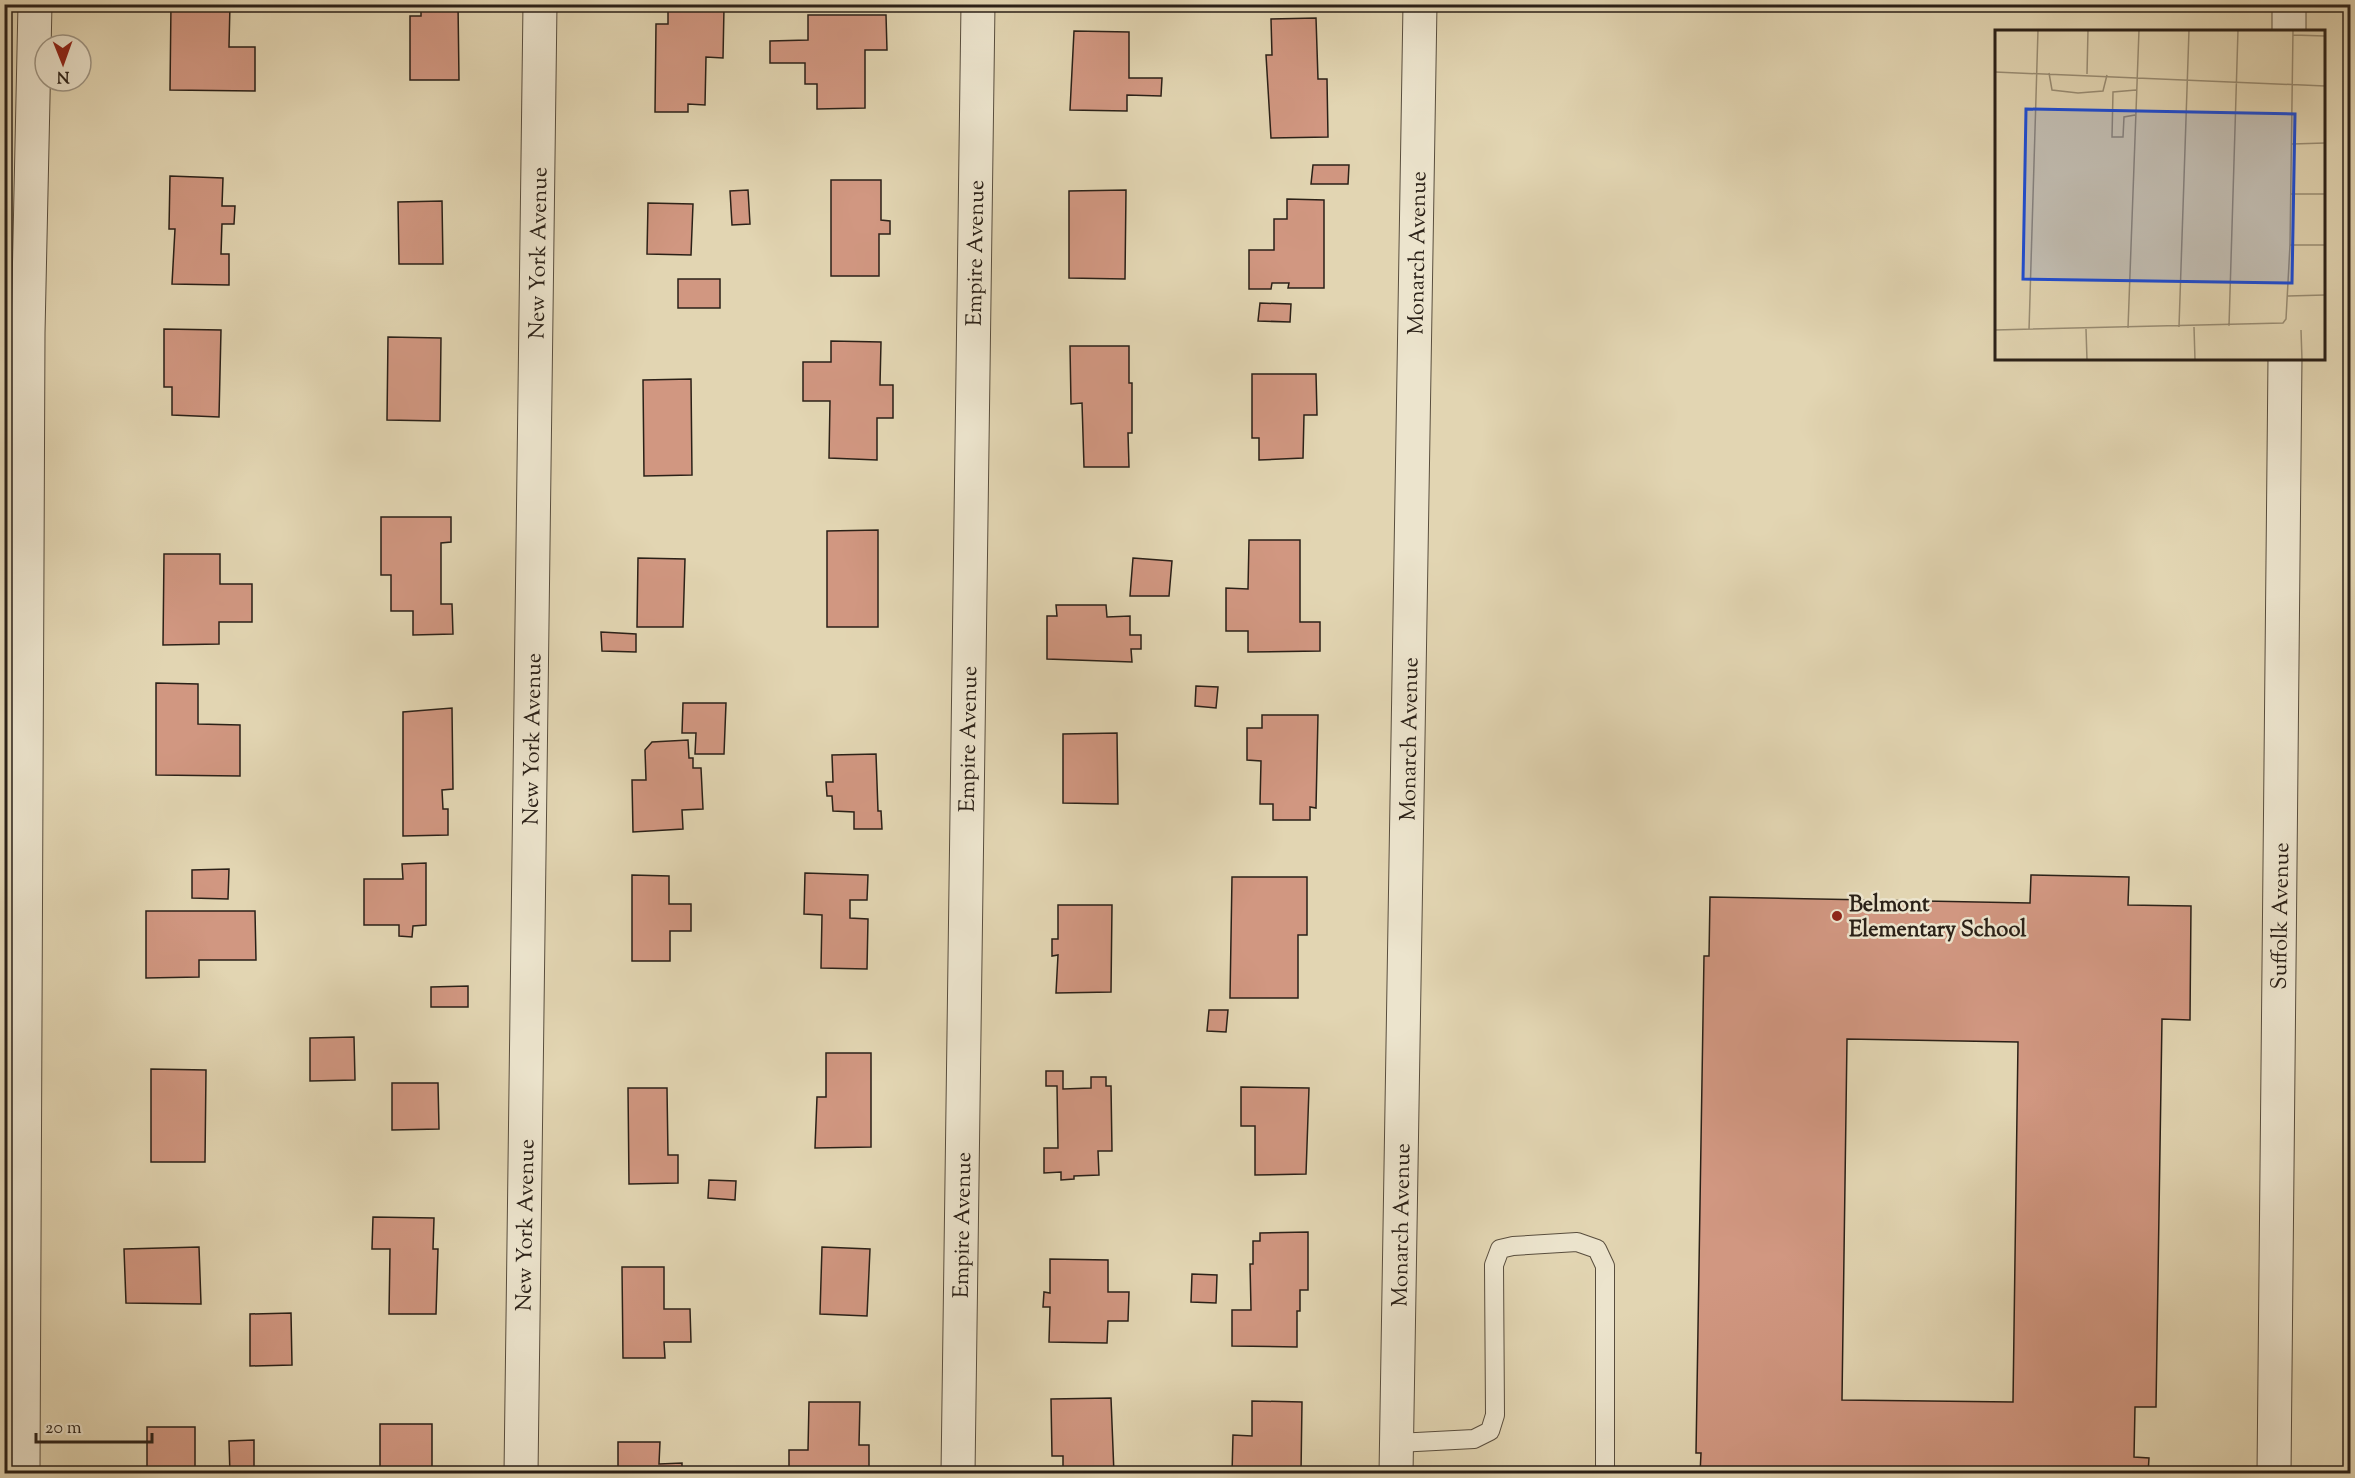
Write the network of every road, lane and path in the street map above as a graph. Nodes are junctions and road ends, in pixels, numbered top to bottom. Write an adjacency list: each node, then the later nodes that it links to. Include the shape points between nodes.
1 (35, 4): 7 (street)
2 (540, 4): 13 (street, New York Avenue)
3 (978, 4): 14 (street, Empire Avenue)
4 (1419, 4): 11 (street, Monarch Avenue)
5 (2289, 4): 6 (street)
6 (2289, 30)
7 (16, 333): 9 (street)
8 (2285, 360): 16 (street, Suffolk Avenue)
9 (16, 778): 10 (street)
10 (14, 1220): 12 (street)
11 (1396, 1458): 15 (lane, via 1474,1439 1490,1431 1495,1415 1494,1265 1500,1249 1577,1242 1597,1249 1605,1266)
12 (23, 1473)
13 (521, 1473)
14 (958, 1473)
15 (1605, 1473)
16 (2274, 1473)

